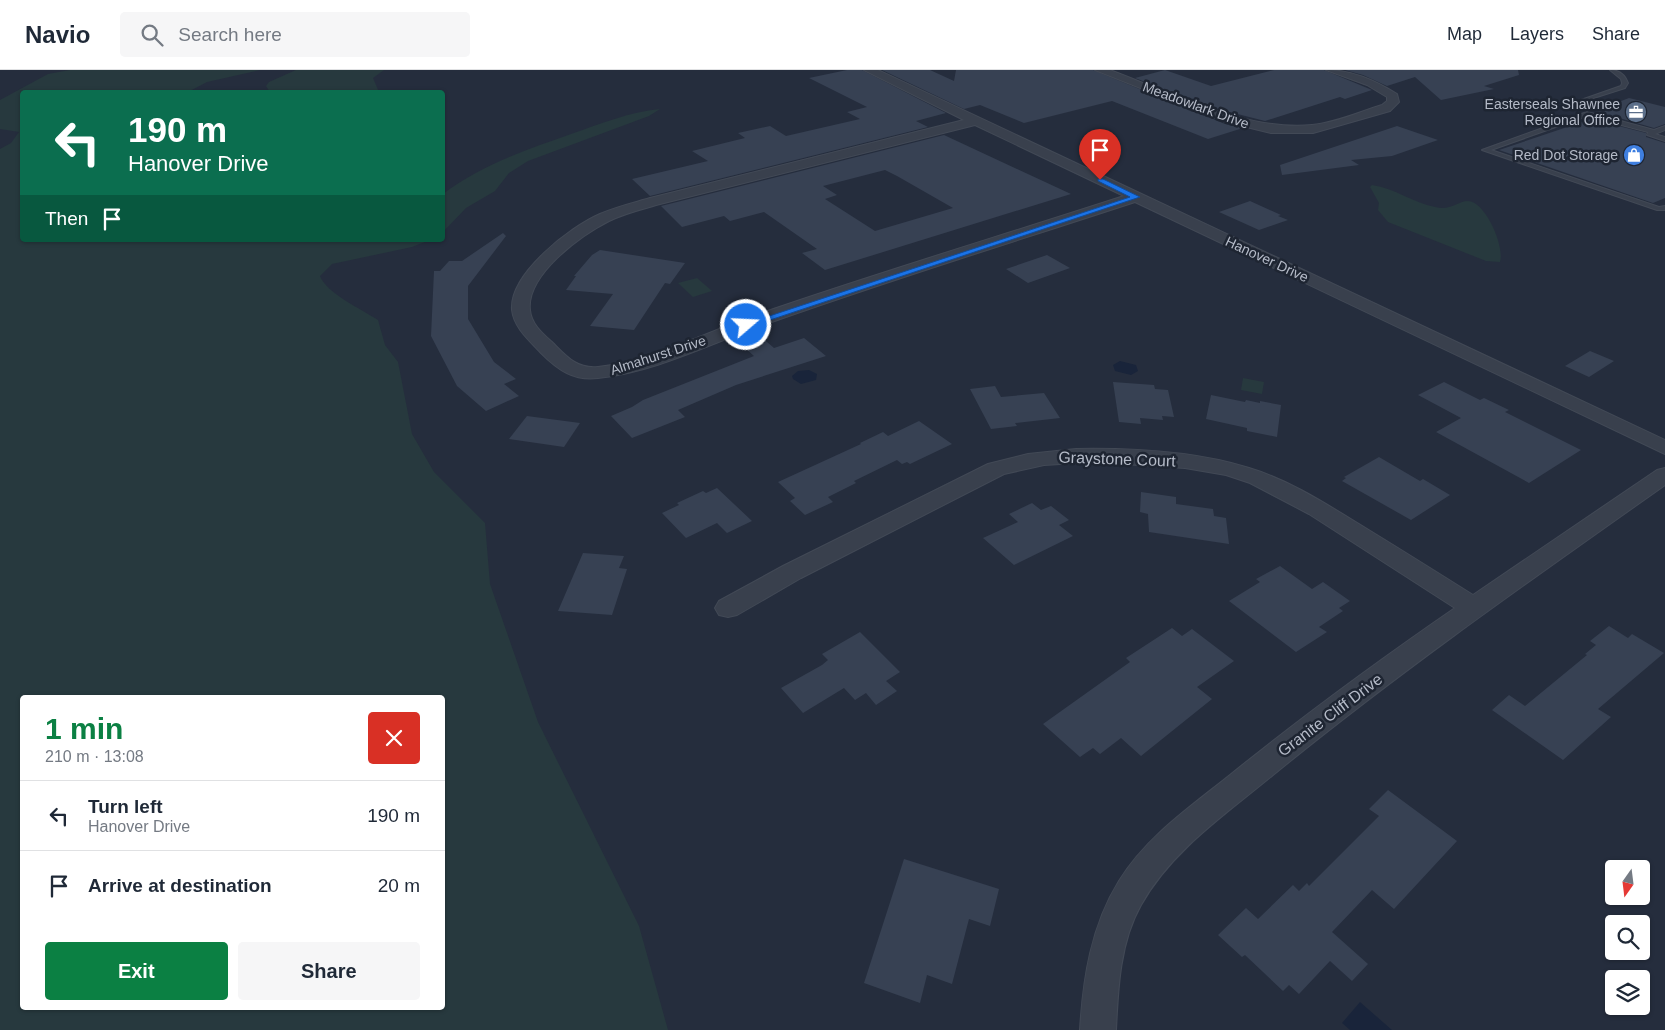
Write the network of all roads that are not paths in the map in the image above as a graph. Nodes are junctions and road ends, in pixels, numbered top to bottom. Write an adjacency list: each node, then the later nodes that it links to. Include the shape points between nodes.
1 (869, 70): 6 (street, Hanover Drive)
2 (1100, 70): 3 (street, Meadowlark Drive, via 1230,119 1276,129 1304,130 1329,125 1386,108 1393,102 1393,96 1385,89)
3 (1331, 70)
4 (1612, 70): 5 (lane, via 1623,78 1623,87)
5 (1583, 101)
6 (975, 121): 10 (street, Hanover Drive); 10 (street, Almahurst Drive, via 655,201 605,217 576,233 534,274 521,300 524,320 530,331 565,366 583,372 611,372 762,319)
7 (1665, 128): 8 (lane)
8 (1654, 132): 9 (lane, via 1649,134); 11 (lane, via 1587,114 1485,150 1659,209)
9 (1665, 139)
10 (1136, 197): 12 (street, Hanover Drive)
11 (1665, 208)
12 (1665, 448)
13 (1665, 475): 15 (street, Granite Cliff Drive)
14 (728, 608): 15 (street, Graystone Court, via 996,469 1027,459 1098,455 1209,465 1272,484 1331,517)
15 (1474, 608): 16 (street, Granite Cliff Drive, via 1307,730 1166,847 1140,877 1121,908 1108,946 1099,995)
16 (1098, 1030)

